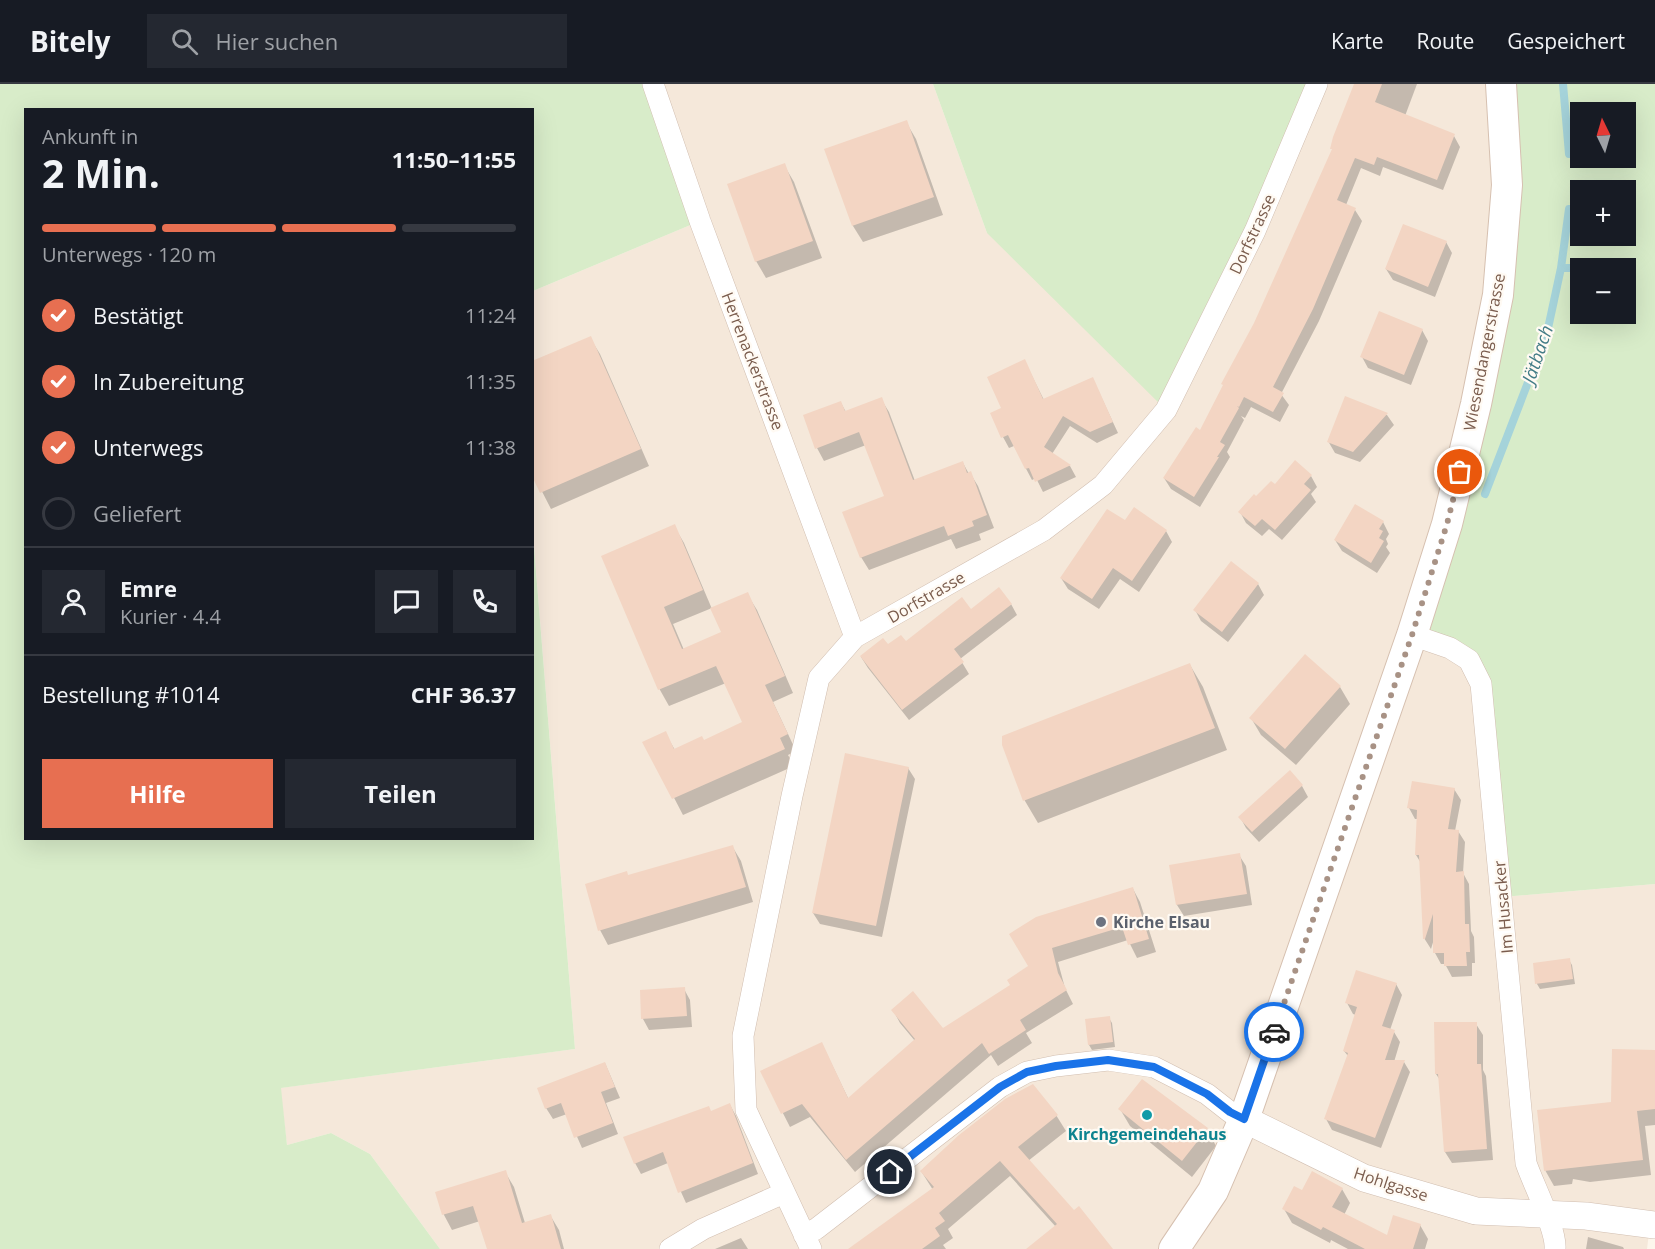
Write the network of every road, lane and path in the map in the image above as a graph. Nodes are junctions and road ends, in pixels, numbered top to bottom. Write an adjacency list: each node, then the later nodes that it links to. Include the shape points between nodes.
1 (652, 84): 5 (street, Herrenackerstrasse)
2 (1317, 84): 5 (street, Dorfstrasse, via 1255,231 1166,410 1103,485 1044,530)
3 (1501, 84): 4 (main road, Wiesendangerstrasse, via 1507,185 1498,295 1447,524)
4 (1412, 635): 6 (main road, Wiesendangerstrasse); 8 (street, Im Husacker, via 1450,648 1469,660 1481,684 1526,1163)
5 (855, 637): 7 (street, Dorfstrasse, via 819,678 743,1036 746,1110)
6 (1244, 1119): 8 (street, Hohlgasse, via 1364,1178 1476,1210); 10 (street, via 1207,1094 1154,1067 1108,1060 1027,1072 1000,1087 816,1229); 12 (main road, Wiesendangerstrasse, via 1213,1191)
7 (784, 1193): 10 (street, Dorfstrasse); 11 (street, via 703,1229)
8 (1547, 1215): 9 (street, Hohlgasse); 13 (street, Im Husacker)
9 (1655, 1225)
10 (808, 1242)
11 (670, 1249)
12 (1174, 1249)
13 (1555, 1249)

